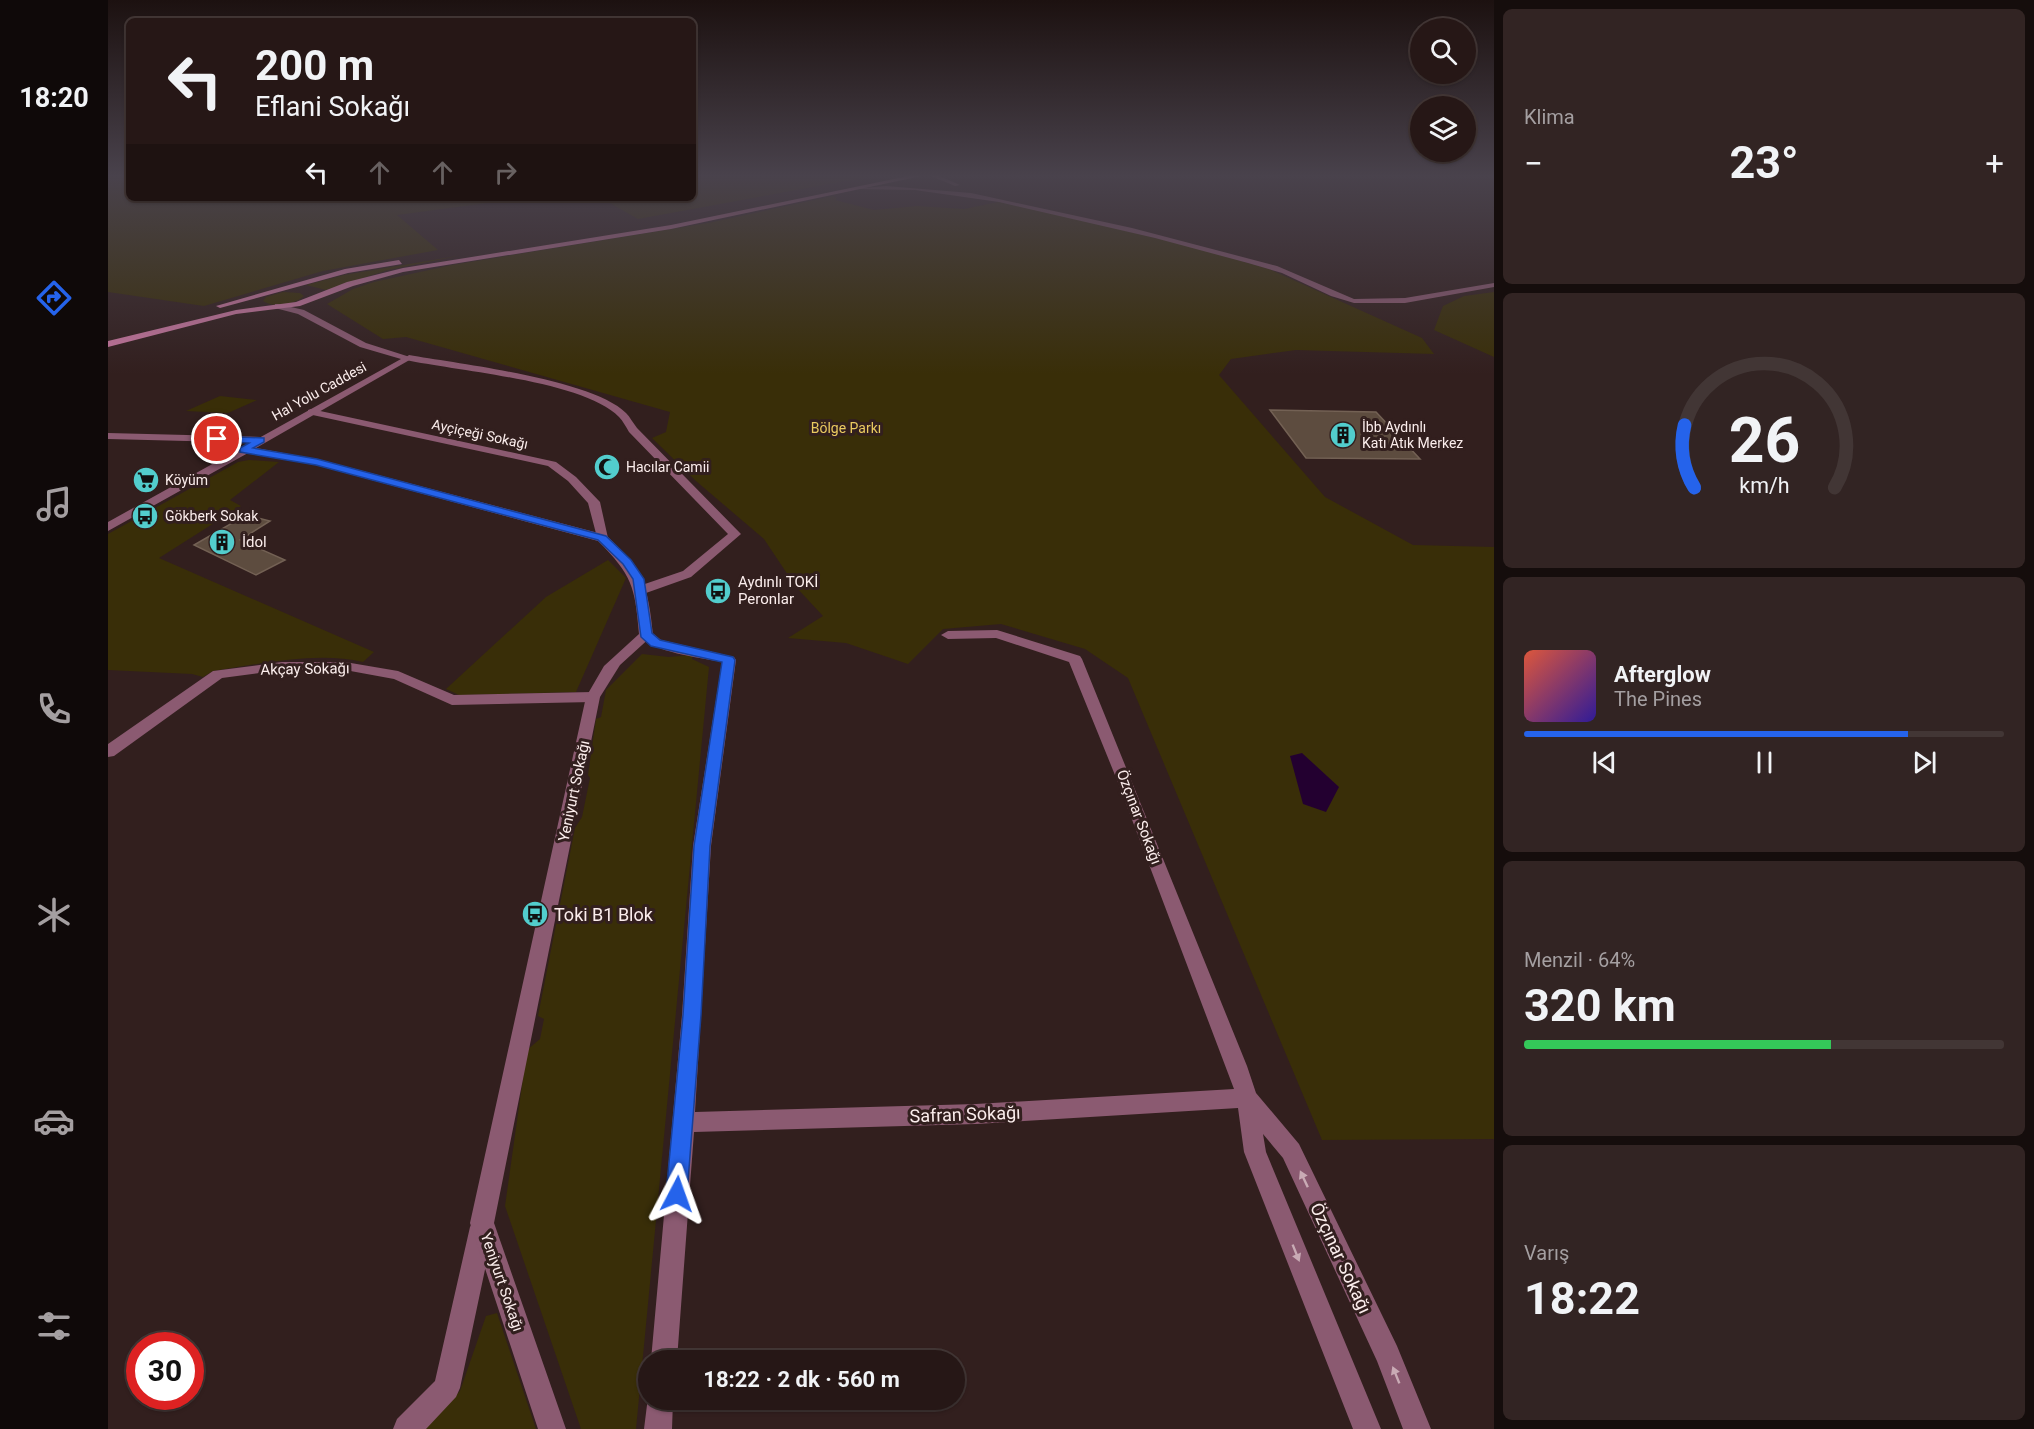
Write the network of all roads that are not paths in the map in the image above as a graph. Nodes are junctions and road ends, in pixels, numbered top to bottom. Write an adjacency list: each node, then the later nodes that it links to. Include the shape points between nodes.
1 (534, 241): 5 (main road)
2 (582, 241): 10 (main road, via 403,270)
3 (1171, 241): 11 (street, via 1286,272)
4 (1203, 241): 11 (street, via 1278,266)
5 (441, 255)
6 (406, 261): 8 (main road)
7 (1494, 285): 11 (street, via 1392,300)
8 (279, 289): 9 (main road); 10 (main road, via 306,288 312,290)
9 (261, 294): 12 (main road, via 255,303); 13 (main road)
10 (313, 297): 12 (main road, via 297,304); 15 (street, Hal Yolu Caddesi, via 311,306 372,342)
11 (1356, 301)
12 (273, 306): 14 (main road); 15 (street, Hal Yolu Caddesi, via 301,312 363,345)
13 (108, 339)
14 (108, 344)
15 (410, 358): 16 (street, Hal Yolu Caddesi); 23 (street, via 564,387 596,398 622,414 735,534 687,574)
16 (311, 412): 18 (street, Hal Yolu Caddesi); 22 (street, Ayçiçeği Sokağı, via 552,464 594,502)
17 (108, 436): 18 (street)
18 (261, 440): 19 (street, Hal Yolu Caddesi)
19 (244, 450): 20 (street, Hal Yolu Caddesi); 21 (street, Hal Yolu Caddesi); 22 (street, via 317,462)
20 (108, 518)
21 (108, 527)
22 (602, 538): 23 (street, via 627,562 639,579)
23 (641, 590): 24 (street)
24 (646, 634): 26 (street, Yeniyurt Sokağı, via 602,676); 29 (street, via 656,643 729,660 702,846)
25 (948, 635): 28 (street, Özçınar Sokağı, via 997,634 1075,659)
26 (593, 697): 27 (street, Akçay Sokağı, via 452,700 398,675 345,666 282,666 218,674); 30 (street, Yeniyurt Sokağı)
27 (108, 752)
28 (1247, 1098): 29 (street, Safran Sokağı, via 976,1114); 36 (street, Özçınar Sokağı, one-way to 36, via 1255,1152); 37 (street, Özçınar Sokağı, one-way to 28, via 1388,1355 1291,1151)
29 (683, 1122): 31 (street)
30 (482, 1222): 33 (street, via 447,1388); 34 (street, Yeniyurt Sokağı)
31 (665, 1350)
32 (659, 1410): 35 (street)
33 (407, 1429)
34 (552, 1429)
35 (658, 1429)
36 (1366, 1429)
37 (1417, 1429)

